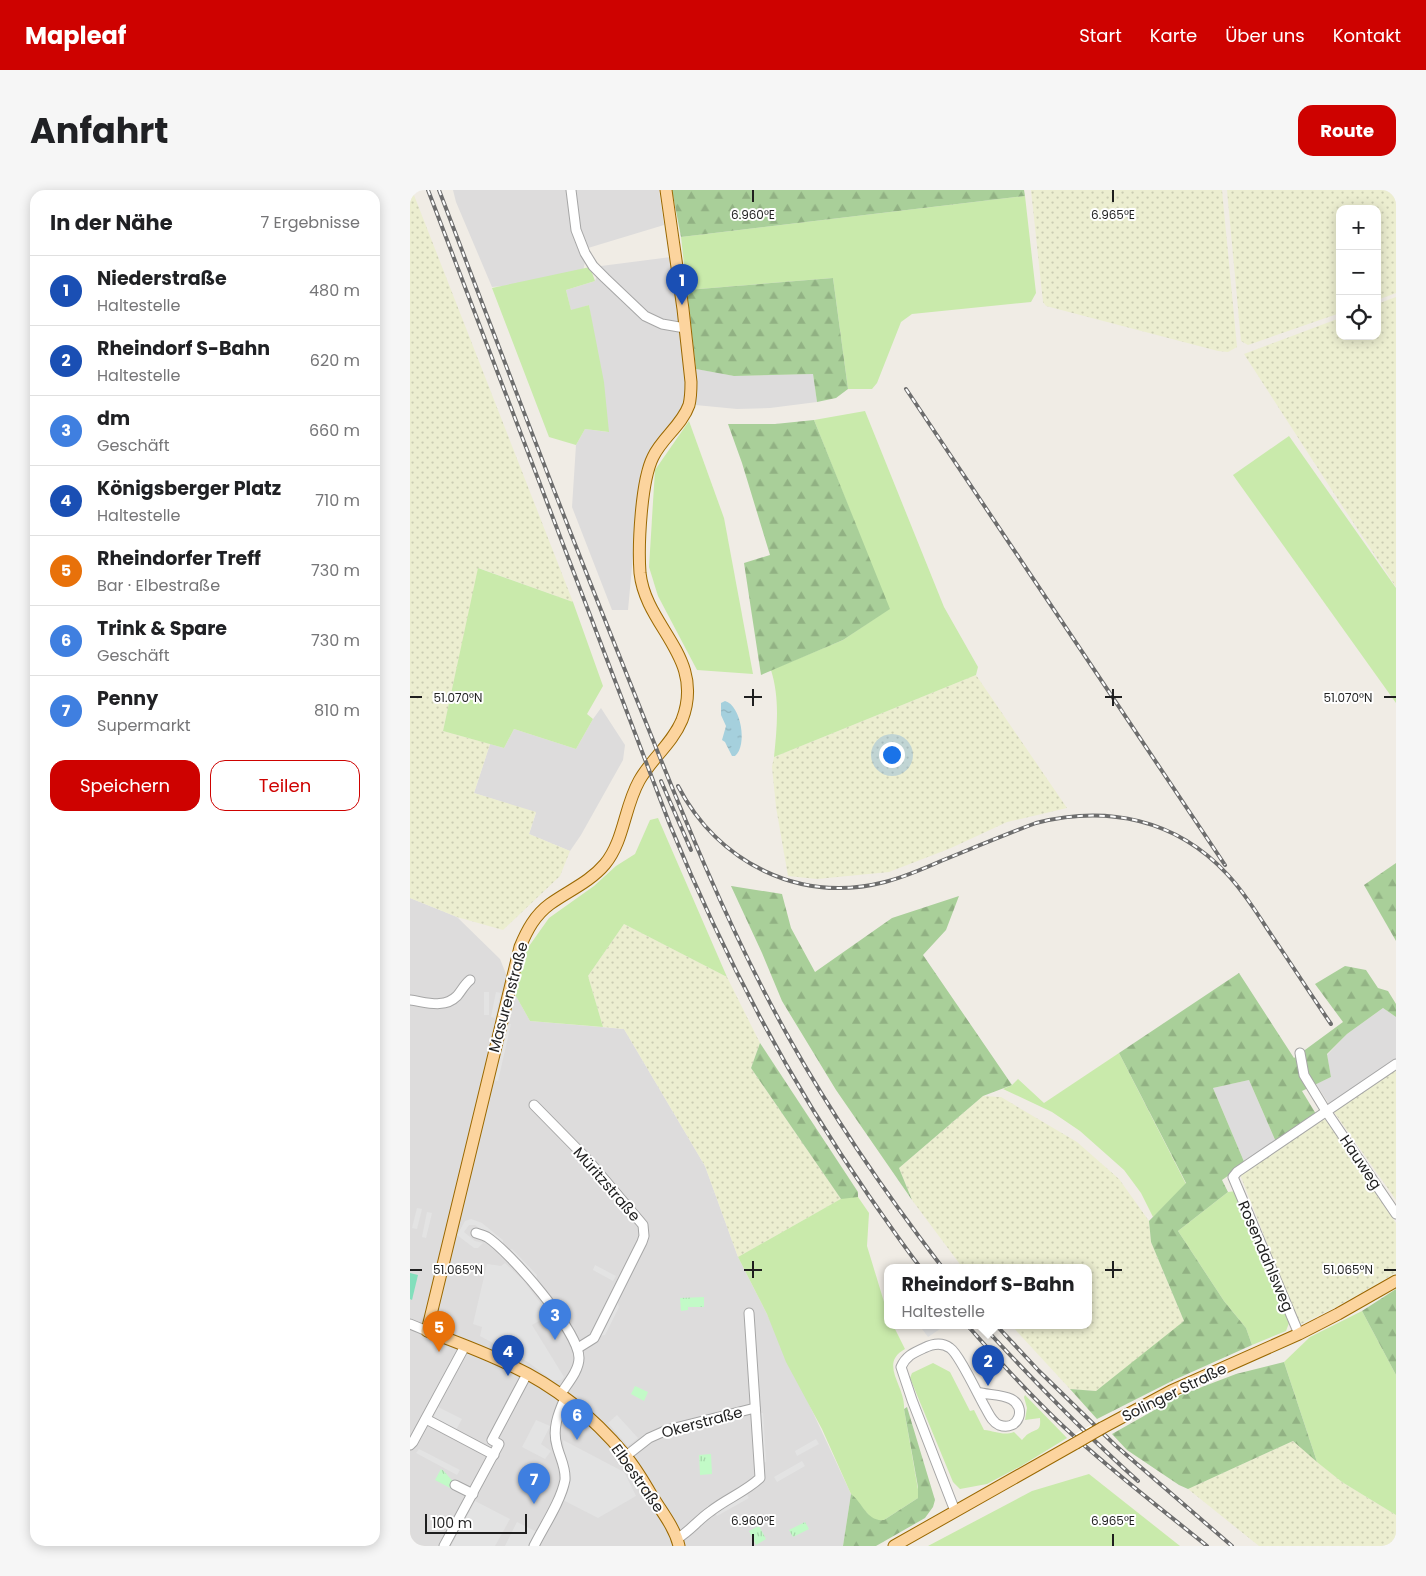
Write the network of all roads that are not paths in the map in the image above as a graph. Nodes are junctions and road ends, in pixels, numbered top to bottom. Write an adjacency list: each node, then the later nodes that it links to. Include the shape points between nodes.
1 (571, 190): 3 (street, via 576,230 593,266 645,316 662,324)
2 (666, 190): 3 (main road, Masurenstraße)
3 (685, 328): 15 (main road, Masurenstraße, via 691,382 689,404 648,466 640,544 645,592 683,662 687,691 685,710 674,736 640,779 608,860 592,877 540,913 525,933)
4 (470, 980): 5 (street, via 446,1003)
5 (410, 1000)
6 (1300, 1053): 9 (street, Hauweg, via 1304,1075)
7 (1396, 1064): 9 (street)
8 (534, 1105): 18 (street, Müritzstraße, via 603,1177 644,1230 642,1242 594,1338)
9 (1326, 1110): 10 (street, Hauweg); 16 (street, Rosendahlsweg, via 1233,1177)
10 (1396, 1214)
11 (476, 1233): 18 (street, via 486,1237 524,1272 556,1312)
12 (1396, 1281): 16 (main road, Solinger Straße)
13 (749, 1313): 22 (street, Okerstraße)
14 (410, 1324): 15 (street, Elbestraße)
15 (427, 1331): 17 (main road, Elbestraße)
16 (1299, 1334): 29 (main road, Solinger Straße, bridge, via 1171,1391)
17 (465, 1346): 19 (main road, Elbestraße); 23 (street)
18 (578, 1348): 21 (street, via 576,1371)
19 (527, 1374): 21 (main road, Elbestraße); 25 (street, via 492,1440 499,1444)
20 (977, 1392): 20 (street, via 996,1423 1008,1426 1018,1420 1019,1409 1012,1399); 29 (street, via 957,1356 944,1345 929,1346 904,1359 901,1367 912,1400)
21 (562, 1396): 26 (main road, Elbestraße, via 602,1429); 32 (street, via 555,1430 565,1478 561,1493)
22 (755, 1408): 26 (street, Okerstraße, via 667,1430 649,1438); 30 (street, Okerstraße, via 760,1478 709,1512 688,1532)
23 (426, 1420): 24 (street); 25 (street)
24 (410, 1445)
25 (494, 1455): 28 (street)
26 (626, 1456): 30 (main road, Elbestraße)
27 (455, 1485): 28 (street)
28 (472, 1496): 31 (street)
29 (955, 1511): 33 (main road, Solinger Straße)
30 (681, 1544)
31 (444, 1546)
32 (534, 1546)
33 (894, 1546)

